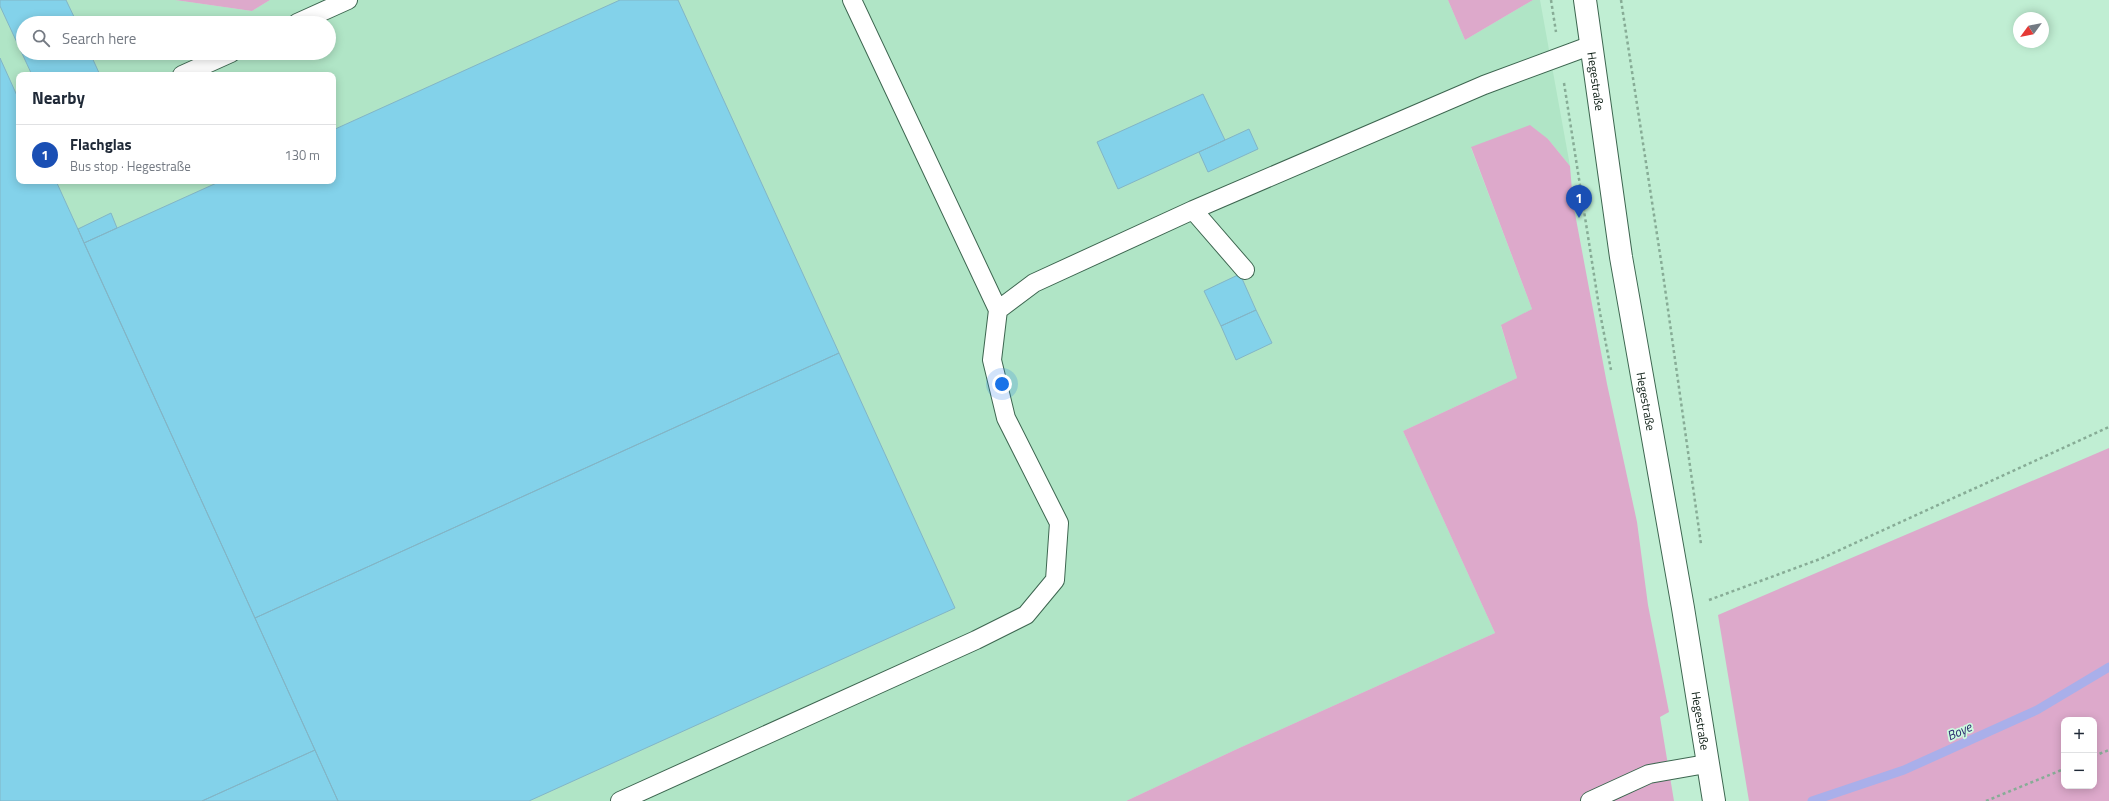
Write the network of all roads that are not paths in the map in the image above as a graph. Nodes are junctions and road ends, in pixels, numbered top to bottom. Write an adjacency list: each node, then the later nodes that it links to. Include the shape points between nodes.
1 (348, 0): 4 (lane)
2 (852, 0): 10 (lane)
3 (1585, 0): 5 (street, Hegestraße)
4 (313, 16)
5 (1592, 45): 8 (lane, via 1484,85); 11 (street, Hegestraße, via 1621,257 1684,608)
6 (215, 60): 7 (lane)
7 (189, 72)
8 (1193, 210): 9 (lane); 10 (lane, via 1034,283)
9 (1245, 270)
10 (998, 310): 12 (lane, via 992,360 1006,418 1059,523 1056,580 1026,615)
11 (1706, 764): 13 (lane, via 1649,774); 14 (street, Hegestraße)
12 (620, 801)
13 (1590, 801)
14 (1714, 801)

